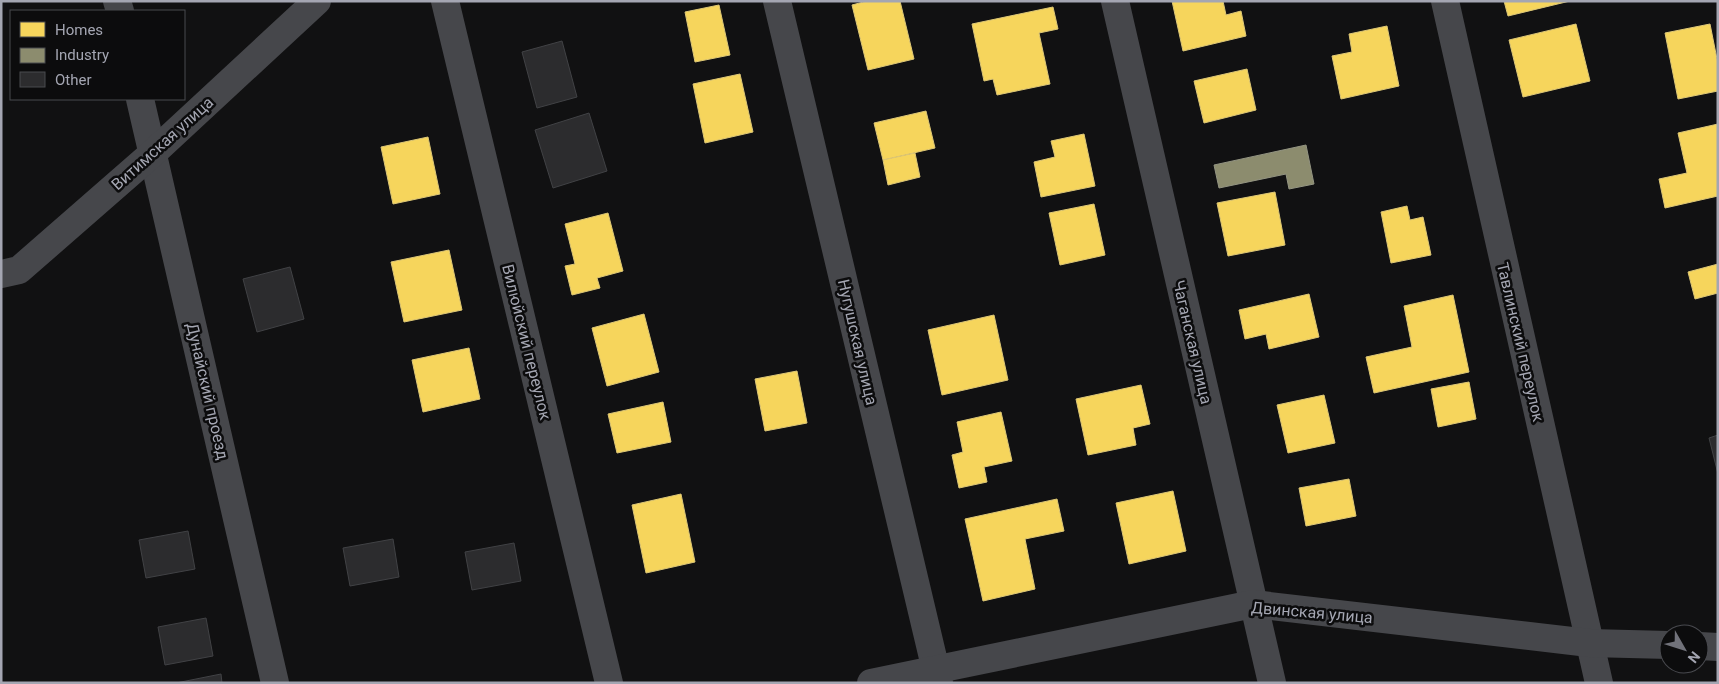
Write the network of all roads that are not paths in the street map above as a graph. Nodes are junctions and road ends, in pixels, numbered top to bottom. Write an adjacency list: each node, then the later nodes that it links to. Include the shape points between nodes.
1 (317, 1): 7 (street, Витимская улица)
2 (445, 1): 14 (street, Вилюйский переулок)
3 (777, 1): 12 (street, Нугушская улица)
4 (1115, 1): 9 (street, Чаганская улица)
5 (1445, 1): 10 (street, Тавлинский переулок)
6 (140, 100): 7 (street, Дунайский проезд)
7 (153, 153): 8 (street, Витимская улица, via 19,270); 13 (street, Дунайский проезд)
8 (1, 274)
9 (1253, 604): 10 (street, Двинская улица); 12 (street, Двинская улица); 16 (street, Чаганская улица)
10 (1589, 643): 11 (street, Двинская улица); 17 (street, Тавлинский переулок)
11 (1659, 645)
12 (938, 676): 15 (street, Двинская улица)
13 (275, 683)
14 (610, 683)
15 (870, 683)
16 (1272, 683)
17 (1598, 683)

